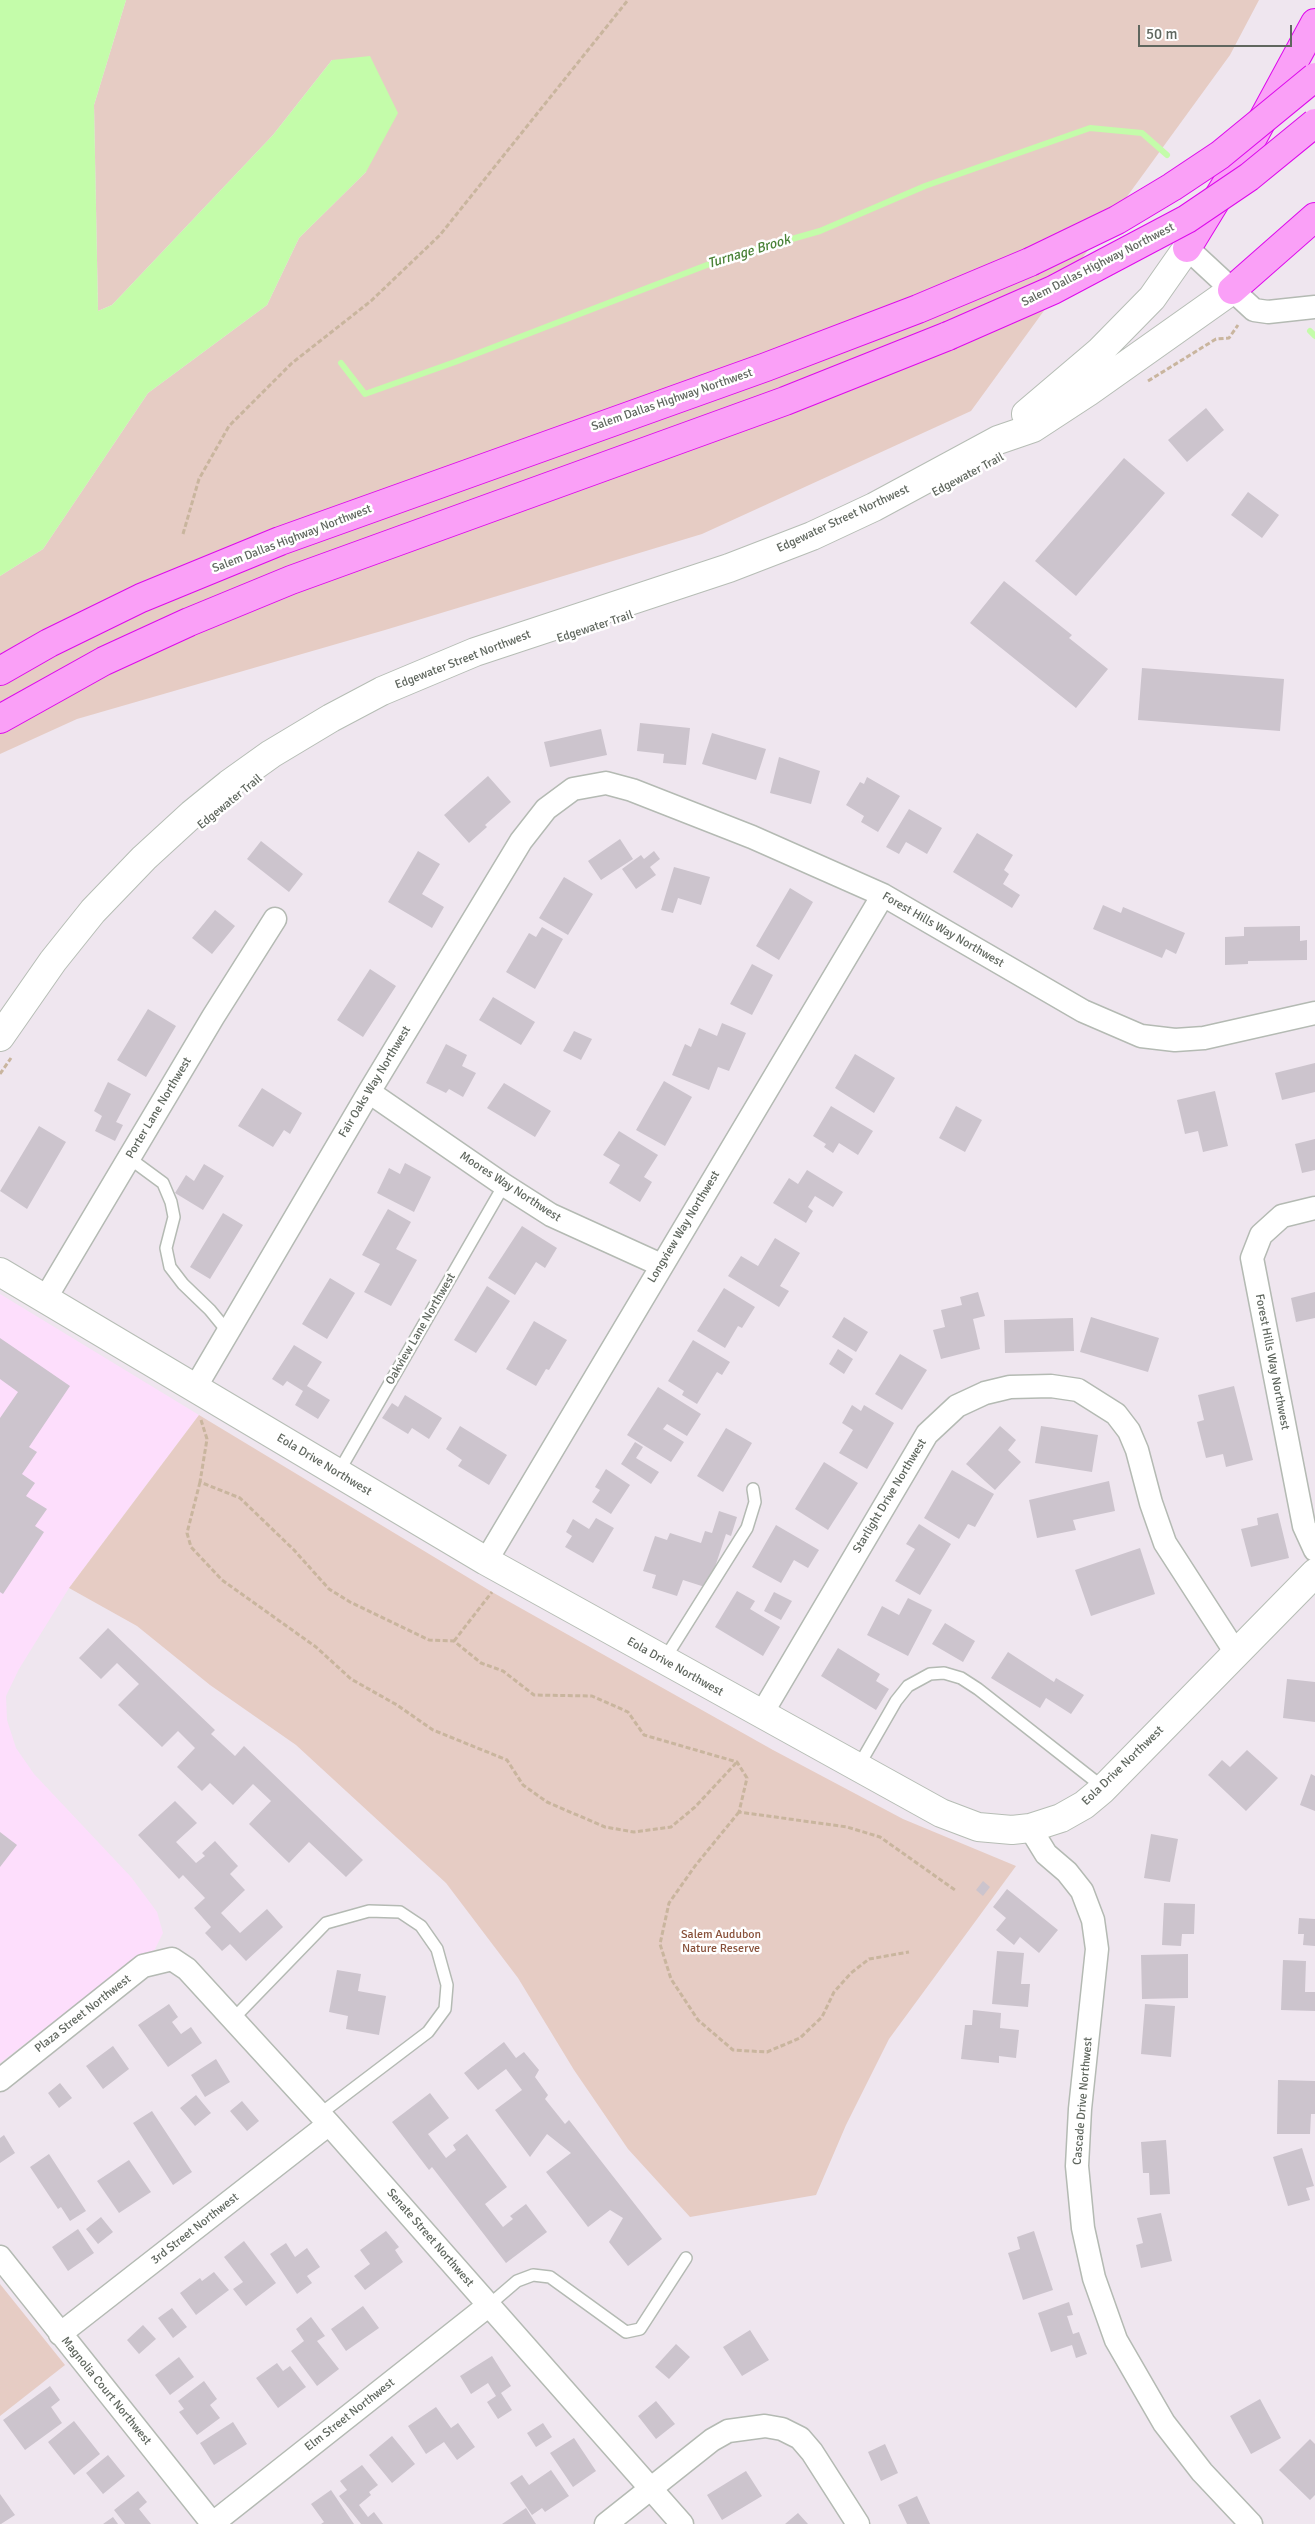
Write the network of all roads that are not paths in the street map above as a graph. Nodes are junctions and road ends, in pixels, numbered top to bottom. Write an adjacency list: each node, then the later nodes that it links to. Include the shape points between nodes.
1 (1315, 23): 5 (highway, via 1239,163)
2 (1315, 77): 9 (highway, Salem Dallas Highway Northwest, bridge, via 1220,155 1172,187 1117,220 1030,262 766,367 280,542 141,598 48,643)
3 (1315, 123): 10 (highway, Salem Dallas Highway Northwest, bridge, via 1249,177 1187,219 1052,290 948,336 776,404 291,580 104,661)
4 (1315, 217): 6 (highway)
5 (1187, 248): 6 (street); 8 (main road, Edgewater Street Northwest, via 1152,298 1099,352)
6 (1232, 290): 7 (street, via 1254,310 1268,312); 8 (main road, Edgewater Street Northwest, via 1033,428)
7 (1315, 307)
8 (998, 440): 15 (main road, Edgewater Street Northwest, via 874,507 781,548 475,652 382,691 272,754 229,784 144,858 82,925 53,961)
9 (0, 671)
10 (0, 719)
11 (573, 789): 12 (street, Forest Hills Way Northwest, via 606,783 632,790 752,837); 16 (street, Fair Oaks Way Northwest, via 546,810 521,841)
12 (883, 895): 14 (street, Forest Hills Way Northwest, via 1083,1011 1142,1036 1175,1040 1204,1038); 20 (street, Longview Way Northwest)
13 (275, 919): 17 (street, Porter Lane Northwest)
14 (1315, 1013)
15 (7, 1045)
16 (369, 1092): 18 (street, Moores Way Northwest); 23 (street, Fair Oaks Way Northwest)
17 (129, 1158): 22 (street, Porter Lane Northwest); 23 (lane, via 163,1183 171,1202 174,1217 166,1248 170,1267)
18 (504, 1185): 20 (street, Moores Way Northwest, via 575,1227); 25 (lane, Oakview Lane Northwest)
19 (1315, 1208): 27 (street, Forest Hills Way Northwest, via 1282,1216 1261,1235 1252,1258 1304,1526)
20 (661, 1265): 28 (street, Longview Way Northwest)
21 (0, 1272): 22 (main road, Eola Drive Northwest)
22 (45, 1299): 24 (main road, Eola Drive Northwest)
23 (228, 1332): 24 (street, Fair Oaks Way Northwest)
24 (195, 1388): 25 (main road, Eola Drive Northwest)
25 (338, 1473): 28 (main road, Eola Drive Northwest)
26 (753, 1489): 31 (lane, via 755,1502 747,1528)
27 (1315, 1550)
28 (486, 1561): 31 (main road, Eola Drive Northwest)
29 (1315, 1574): 30 (main road, Eola Drive Northwest)
30 (1236, 1654): 32 (street, Starlight Drive Northwest, via 1165,1543 1137,1450 1129,1431 1116,1414 1078,1390 1050,1386 1010,1387 985,1393 957,1406 927,1434); 34 (main road, Eola Drive Northwest)
31 (663, 1660): 32 (main road, Eola Drive Northwest)
32 (761, 1714): 33 (main road, Eola Drive Northwest)
33 (858, 1767): 34 (lane, via 908,1686 930,1674 944,1673 978,1689); 35 (main road, Eola Drive Northwest, via 960,1822 994,1830)
34 (1104, 1788): 35 (main road, Eola Drive Northwest, via 1073,1813)
35 (1030, 1828): 45 (street, Cascade Drive Northwest, via 1046,1854 1082,1891 1093,1920 1097,1949 1077,2166 1083,2228 1094,2278 1116,2340 1164,2424)
36 (172, 1959): 37 (street, Senate Street Northwest, via 187,1969); 38 (street, Plaza Street Northwest, via 143,1966)
37 (233, 2019): 39 (street, Senate Street Northwest); 39 (lane, via 326,1923 369,1910 400,1912 421,1926 437,1949 447,1985 445,2009 428,2032)
38 (0, 2080)
39 (325, 2119): 42 (street, Senate Street Northwest); 43 (street, 3rd Street Northwest)
40 (0, 2257): 43 (street, Magnolia Court Northwest)
41 (686, 2258): 42 (lane, via 640,2329 626,2332 550,2277 533,2275 517,2282)
42 (489, 2305): 44 (street, Senate Street Northwest); 46 (street, Elm Street Northwest)
43 (60, 2334): 46 (street, Magnolia Court Northwest)
44 (650, 2489): 47 (street); 48 (street, Senate Street Northwest); 49 (street, via 728,2431 765,2426 782,2429 800,2438)
45 (1242, 2521)
46 (212, 2524)
47 (606, 2524)
48 (682, 2524)
49 (858, 2524)

